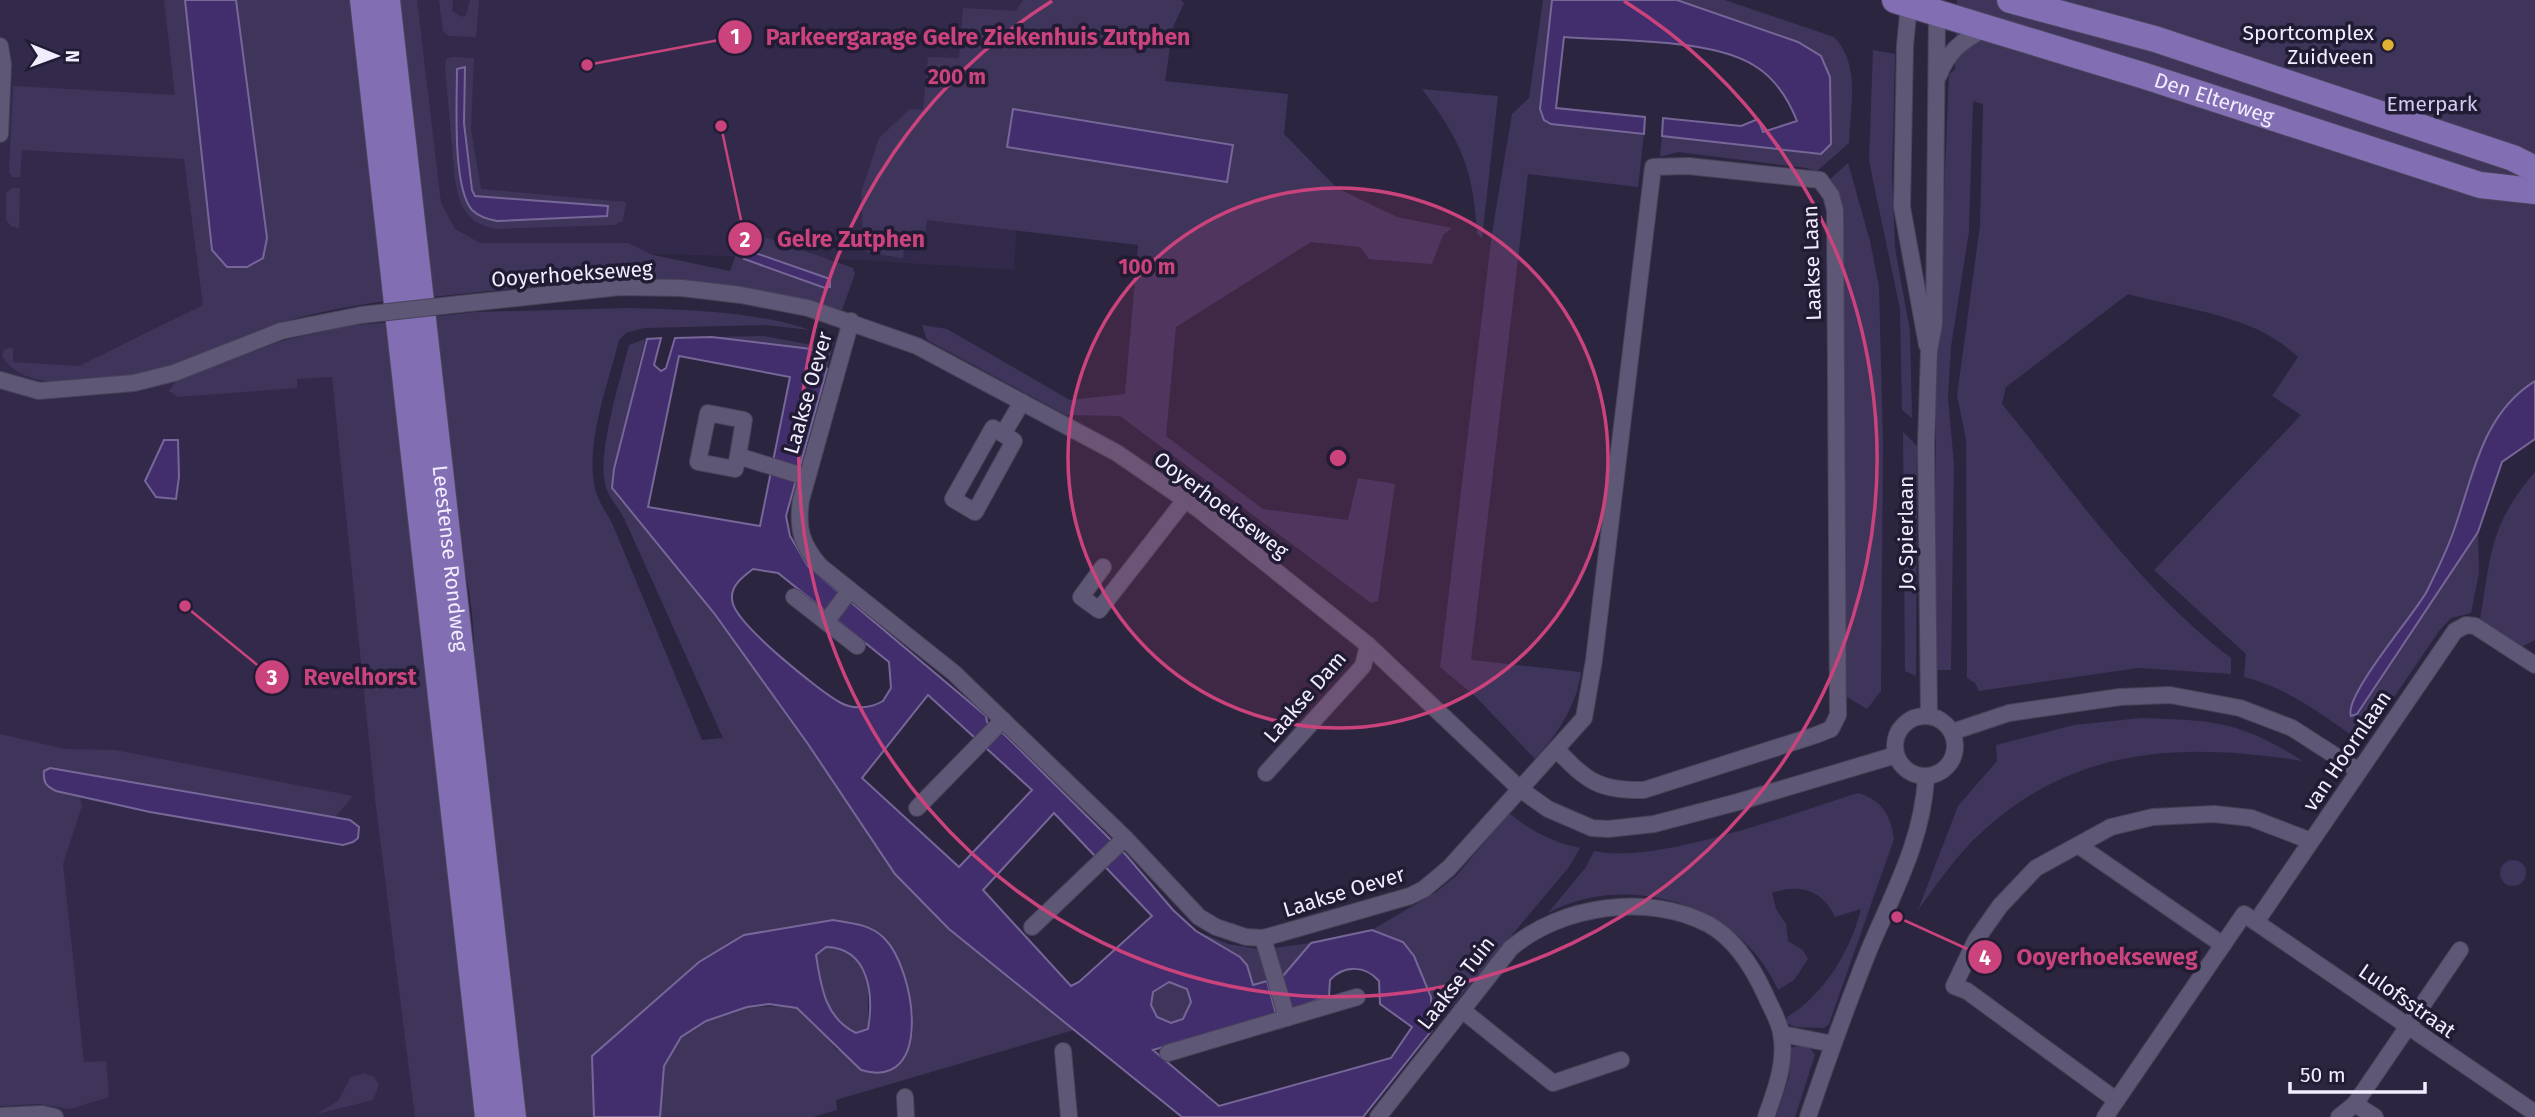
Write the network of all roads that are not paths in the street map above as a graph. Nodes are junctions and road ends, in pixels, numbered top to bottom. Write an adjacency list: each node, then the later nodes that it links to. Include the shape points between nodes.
1 (363, 0): 60 (main road, Leestense Rondweg)
2 (387, 0): 61 (main road, Leestense Rondweg)
3 (2010, 0): 10 (main road, Den Elterweg, via 2155,39)
4 (1902, 2): 5 (main road, Den Elterweg); 13 (street, Jo Spierlaan, via 1902,207)
5 (1937, 14): 6 (main road, Den Elterweg); 8 (street, Jo Spierlaan)
6 (1984, 29): 8 (street, Jo Spierlaan, via 1959,43 1945,60); 11 (main road, Den Elterweg, via 2480,185)
7 (0, 46): 9 (street, via 4,65)
8 (1934, 87): 13 (street, Jo Spierlaan, via 1934,324)
9 (0, 134)
10 (2535, 169)
11 (2535, 191)
12 (851, 321): 14 (street, Ooyerhoekseweg, bridge, via 765,299 682,288 620,287 361,315 281,331 174,373 135,383 39,391); 15 (street, Ooyerhoekseweg, via 917,346); 18 (street, Laakse Oever)
13 (1928, 351): 27 (street, Jo Spierlaan)
14 (0, 380)
15 (1022, 402): 16 (street); 19 (street, Ooyerhoekseweg, via 1117,453)
16 (1003, 434): 16 (street, via 1014,440 975,512 953,499 993,428)
17 (738, 456): 18 (street, Laakse Oever)
18 (806, 477): 21 (street, Laakse Oever, via 798,520 800,536 820,566)
19 (1185, 500): 20 (street, via 1099,610 1081,597); 24 (street, Ooyerhoekseweg)
20 (1103, 567)
21 (850, 590): 23 (street); 28 (street, Laakse Oever, via 954,673)
22 (794, 597): 23 (street)
23 (825, 622): 25 (street)
24 (1368, 645): 33 (street, Laakse Dam, via 1363,666); 35 (street, Ooyerhoekseweg)
25 (857, 646)
26 (2533, 659): 32 (street, van Hoornlaan, via 2475,626 2455,631)
27 (1929, 716): 29 (street); 31 (street, via 1906,722 1895,743)
28 (1003, 720): 36 (street); 37 (street, Laakse Oever)
29 (1952, 732): 32 (street, via 2009,712 2171,695 2241,708 2292,728); 34 (street, via 1955,744 1947,767)
30 (1557, 750): 30 (street, Laakse Laan, via 1584,718 1588,699 1653,167 1688,166 1820,180 1835,210 1838,715 1831,729 1816,735 1644,790 1614,791 1594,784); 35 (street, Laakse Laan)
31 (1896, 755): 34 (street, via 1907,771); 35 (street, Ooyerhoekseweg, via 1726,806 1654,824 1608,829 1592,828 1548,809)
32 (2359, 771): 38 (street, van Hoornlaan)
33 (1266, 773)
34 (1926, 777): 50 (street, via 1915,845)
35 (1520, 789): 42 (street, Laakse Oever, via 1424,889)
36 (917, 808)
37 (1125, 838): 41 (street); 42 (street, Laakse Oever, via 1199,917 1231,933)
38 (2311, 841): 39 (street, via 2250,818 2214,814 2153,817 2111,827); 40 (street, van Hoornlaan)
39 (2078, 845): 43 (street); 55 (street, via 2036,868 2000,906 1976,940 1954,986)
40 (2256, 922): 43 (street, via 2244,914); 48 (street, Lulofsstraat)
41 (1031, 927)
42 (1263, 938): 47 (street, Laakse Oever)
43 (2223, 945): 55 (street)
44 (2460, 950): 48 (street)
45 (1357, 998): 47 (street)
46 (1462, 1010): 49 (street, Laakse Tuin, via 1523,937 1575,915 1641,906 1708,924 1735,946 1757,978); 53 (street, via 1553,1083); 64 (street, Laakse Tuin)
47 (1287, 1018): 52 (street)
48 (2408, 1027): 56 (street); 57 (street, Lulofsstraat)
49 (1782, 1034): 50 (street); 65 (street, Laakse Tuin, via 1780,1075)
50 (1833, 1044): 66 (street)
51 (1063, 1051): 63 (street)
52 (1168, 1053)
53 (1621, 1060)
54 (905, 1097): 62 (street)
55 (2116, 1100): 67 (street)
56 (2356, 1104): 68 (street); 69 (street)
57 (2535, 1113)
58 (0, 1116): 59 (street)
59 (55, 1117)
60 (488, 1117)
61 (513, 1117)
62 (906, 1117)
63 (1069, 1117)
64 (1378, 1117)
65 (1766, 1117)
66 (1808, 1117)
67 (2105, 1117)
68 (2339, 1117)
69 (2375, 1117)

